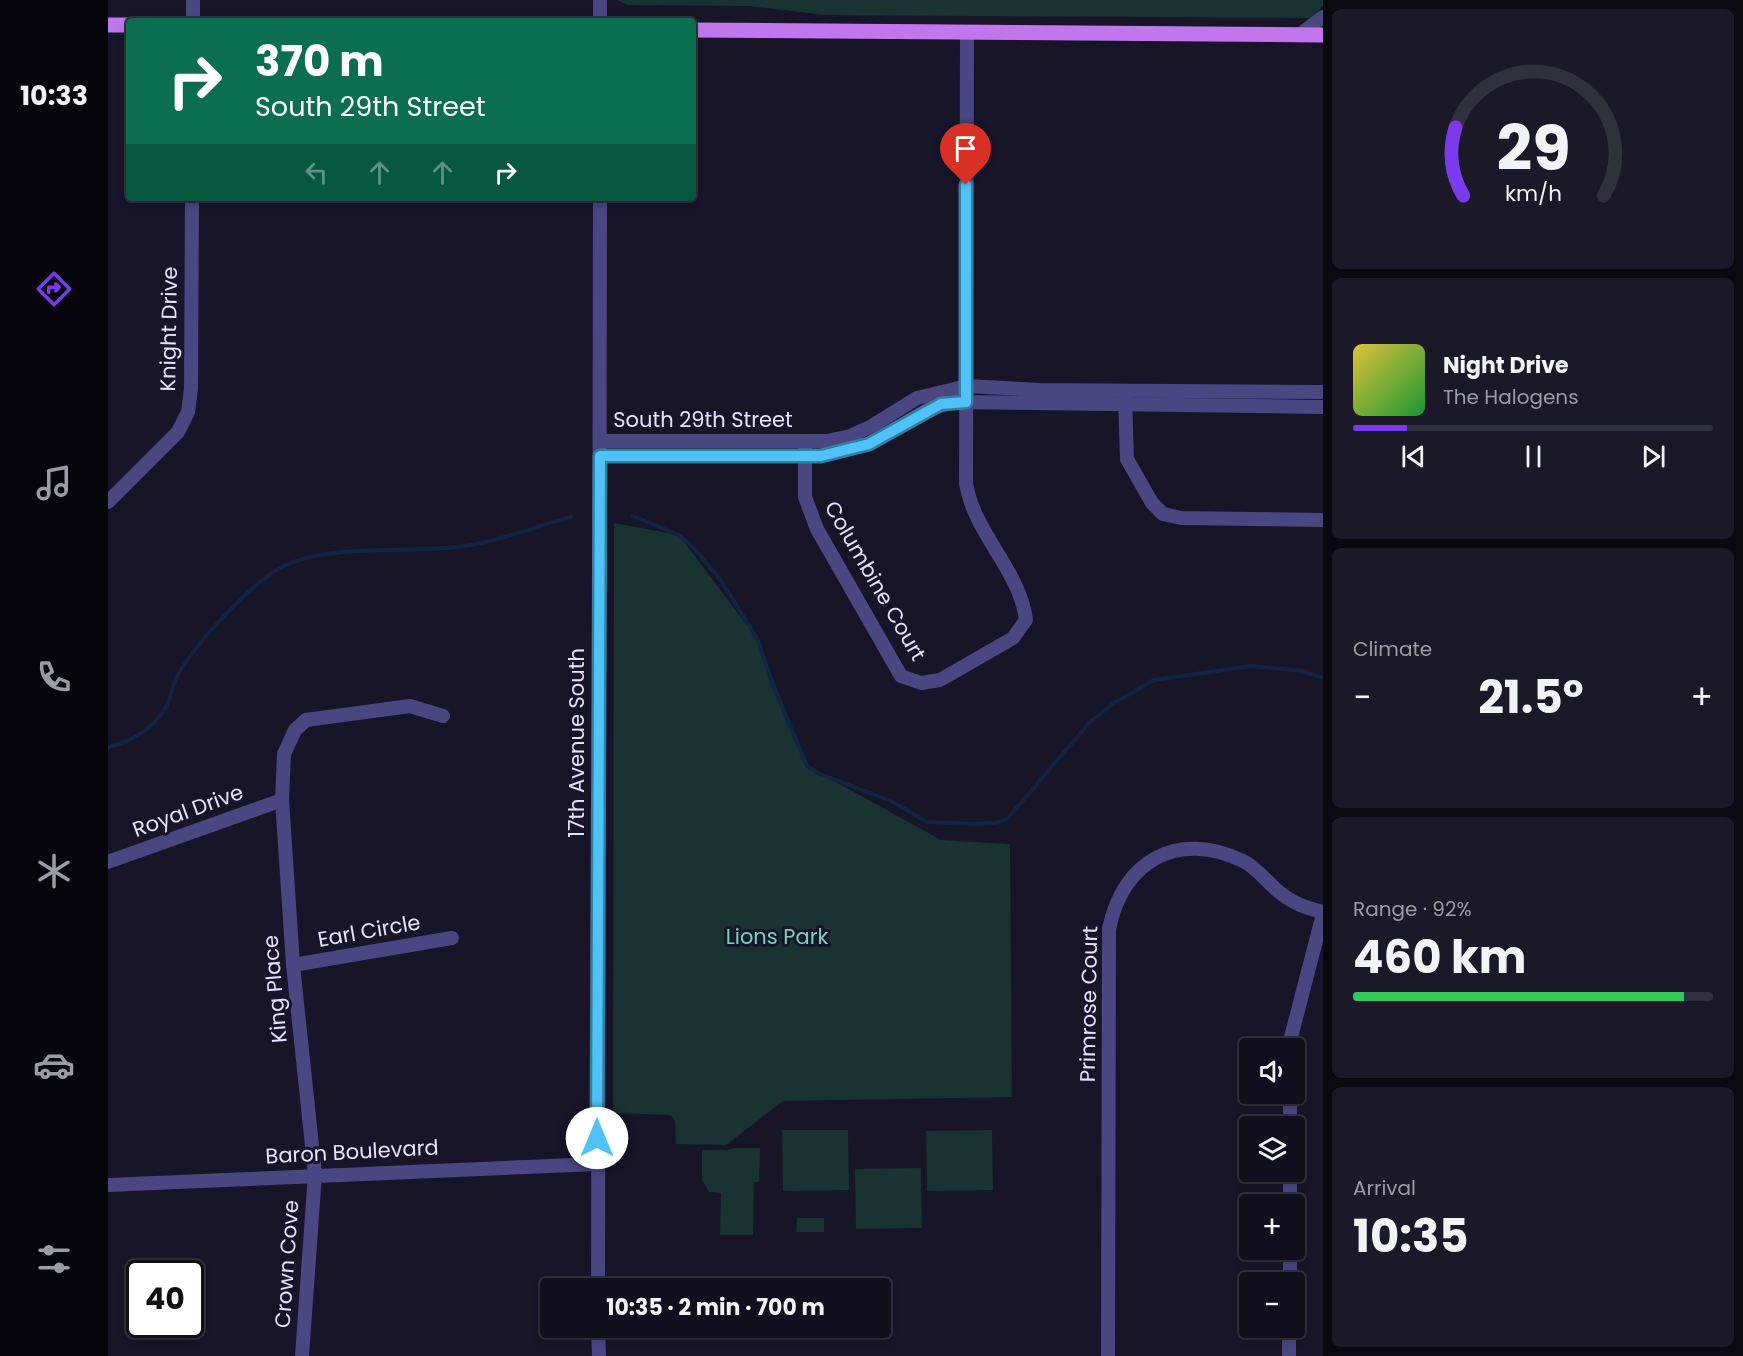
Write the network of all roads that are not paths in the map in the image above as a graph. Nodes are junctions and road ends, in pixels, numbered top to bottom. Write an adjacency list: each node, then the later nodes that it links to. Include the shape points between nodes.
1 (193, 0): 4 (street)
2 (600, 0): 5 (street)
3 (1323, 17): 10 (street)
4 (193, 18)
5 (600, 18)
6 (108, 25): 7 (main road)
7 (126, 25)
8 (696, 30): 9 (main road)
9 (967, 33): 10 (main road); 14 (street)
10 (1299, 35): 11 (main road)
11 (1323, 35)
12 (192, 201): 23 (street, Knight Drive, via 188,412 178,432)
13 (600, 201): 20 (street, 17th Avenue South)
14 (966, 386): 15 (street, South 29th Street); 17 (street); 21 (street, South 29th Street, via 917,398 850,436)
15 (1125, 391): 16 (street, South 29th Street); 18 (street)
16 (1323, 392)
17 (966, 402): 18 (street, South 29th Street); 21 (street, South 29th Street, via 941,404 853,449 821,456); 21 (street, Columbine Court, via 969,502 1023,599 1026,620 1013,638 940,680 921,683 901,676 817,529 805,497)
18 (1125, 406): 19 (street, South 29th Street); 24 (street, via 1126,459 1163,514 1181,518)
19 (1323, 407)
20 (600, 441): 21 (street, South 29th Street); 22 (street, 17th Avenue South)
21 (804, 449): 22 (street, South 29th Street)
22 (600, 456): 32 (street, 17th Avenue South)
23 (108, 502)
24 (1323, 520)
25 (443, 716): 26 (street, King Place, via 410,705 306,720 295,730 284,754)
26 (282, 800): 27 (street, Royal Drive); 30 (street, King Place)
27 (108, 862)
28 (1323, 913): 31 (street); 40 (street, Primrose Court, via 1298,906 1245,862 1201,850 1178,850 1153,858 1132,875 1117,898 1109,929)
29 (452, 938): 30 (street, Earl Circle)
30 (293, 965): 33 (street, King Place)
31 (1291, 1038)
32 (597, 1164): 33 (street, Baron Boulevard); 35 (street, 17th Avenue South)
33 (315, 1174): 34 (street, Baron Boulevard); 38 (street, Crown Cove)
34 (108, 1185)
35 (598, 1278)
36 (598, 1338): 39 (street)
37 (1289, 1338): 41 (street)
38 (302, 1356)
39 (598, 1356)
40 (1108, 1356)
41 (1289, 1356)

